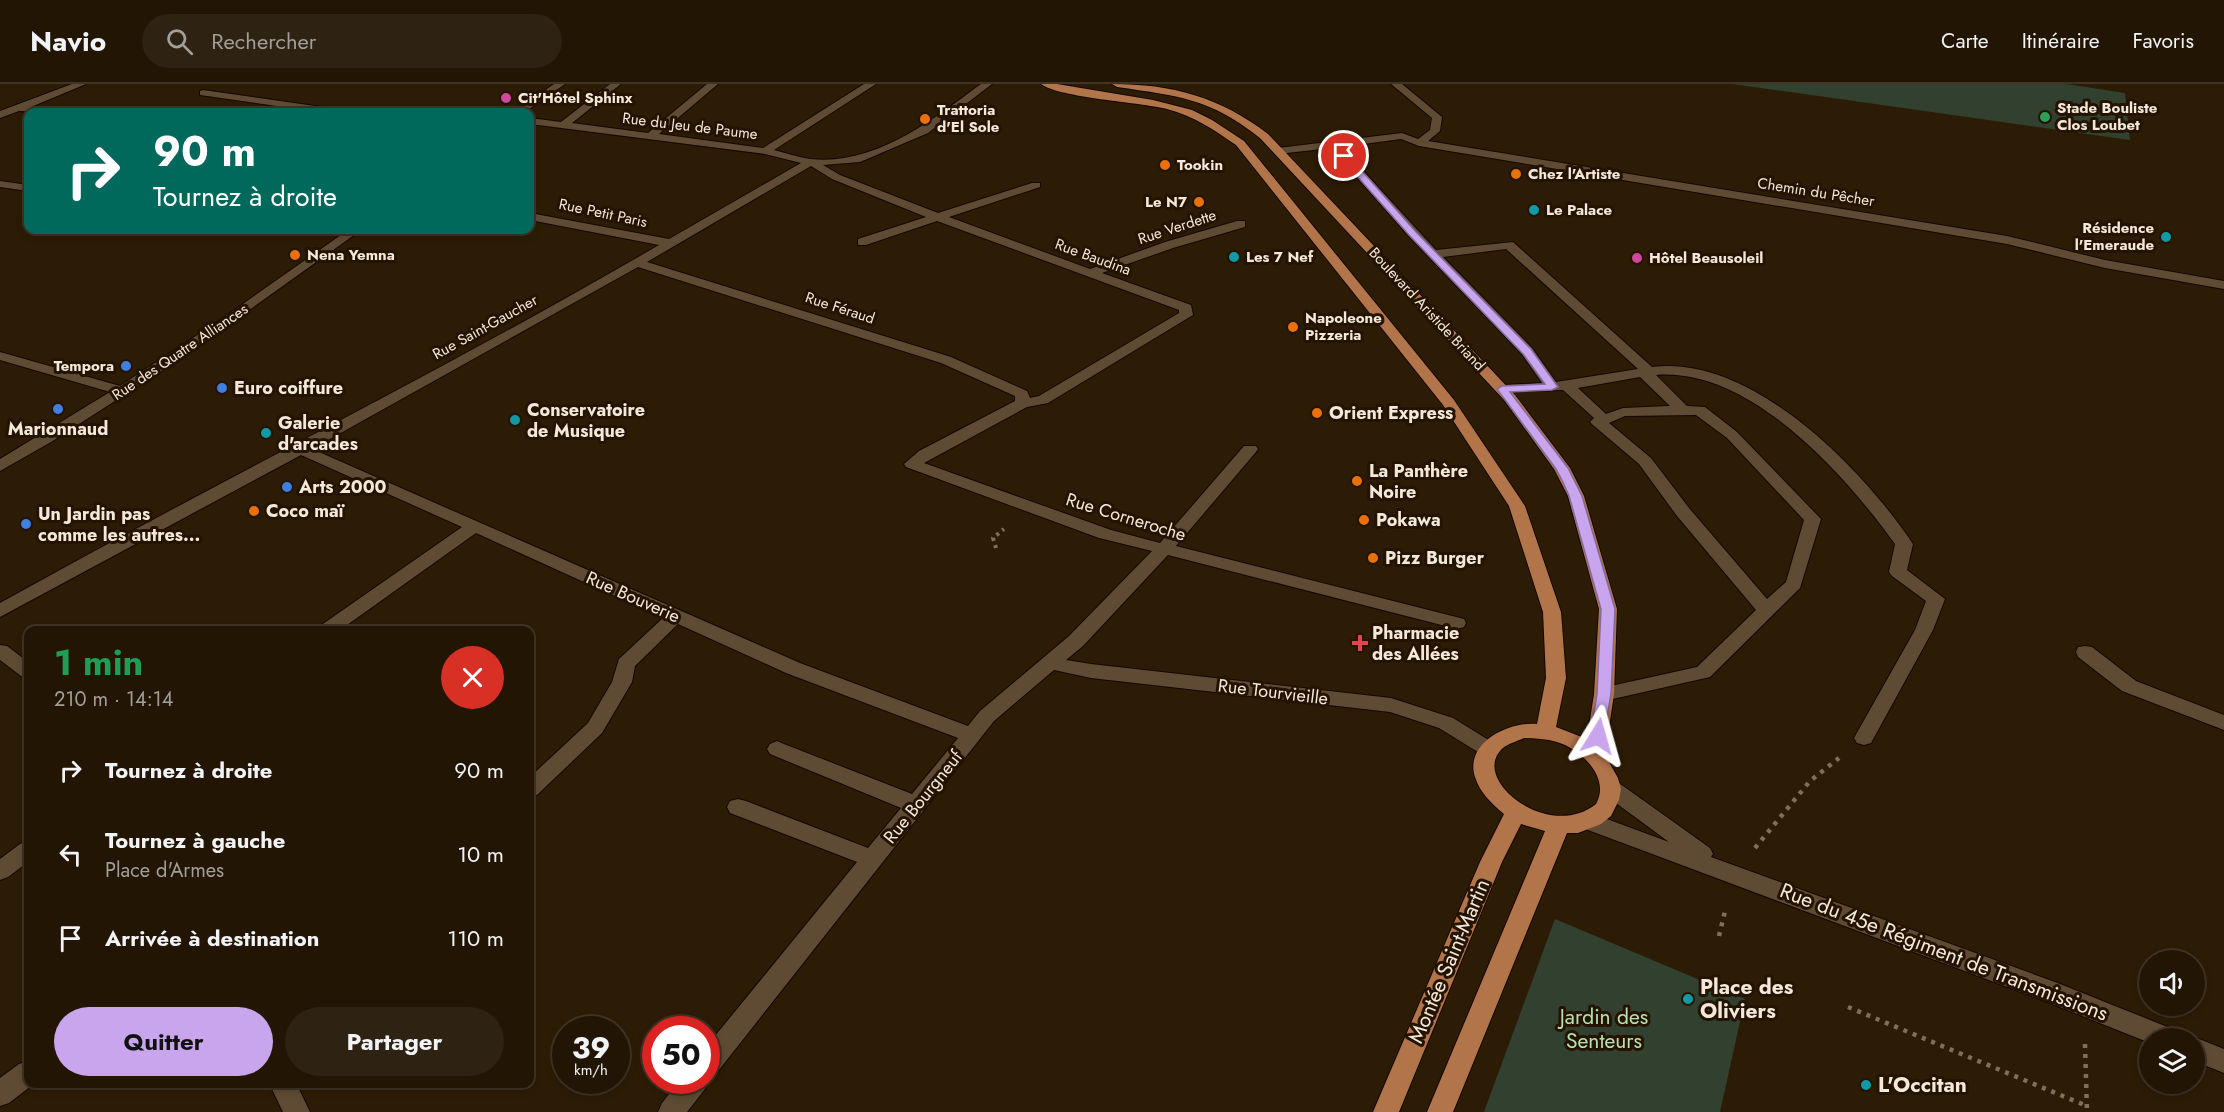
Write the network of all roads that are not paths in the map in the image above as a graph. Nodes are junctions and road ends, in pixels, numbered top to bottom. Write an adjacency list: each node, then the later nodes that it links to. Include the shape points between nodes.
1 (81, 84): 11 (street)
2 (560, 84): 13 (street)
3 (616, 84): 17 (street)
4 (713, 84): 18 (street)
5 (871, 84): 21 (street)
6 (987, 84): 23 (street, Rue Saint-Gaucher, via 924,131 856,160)
7 (1046, 84): 61 (main road, Boulevard Aristide Briand, via 1189,112 1240,143 1438,388 1517,506 1552,612 1556,678)
8 (1117, 84): 22 (main road, Boulevard Aristide Briand, via 1215,104 1236,115)
9 (1396, 84): 19 (street, via 1437,117 1435,131)
10 (203, 93): 12 (street)
11 (17, 108): 14 (street); 15 (street)
12 (308, 108)
13 (525, 108)
14 (24, 109)
15 (0, 115)
16 (534, 121): 17 (street, Rue du Jeu de Paume)
17 (563, 125): 18 (street, Rue du Jeu de Paume)
18 (651, 136): 21 (street, Rue du Jeu de Paume)
19 (1419, 143): 20 (street, Chemin du Pêcher, via 1402,136); 36 (street, Chemin du Pêcher, via 2007,240 2105,264)
20 (1333, 144): 22 (street); 33 (street)
21 (765, 151): 23 (street, Rue du Jeu de Paume)
22 (1278, 151): 40 (main road, Boulevard Aristide Briand)
23 (811, 162): 28 (street, Rue Baudina, via 836,177); 32 (street, Rue Saint-Gaucher)
24 (0, 184): 26 (street)
25 (1036, 185): 28 (street)
26 (24, 187)
27 (534, 217): 32 (street, Rue Petit Paris)
28 (937, 217): 31 (street); 35 (street, Rue Baudina)
29 (1241, 224): 35 (street, Rue Verdette)
30 (350, 234): 41 (street, Rue des Quatre Alliances)
31 (862, 242)
32 (670, 243): 34 (street, Rue Saint-Gaucher)
33 (1433, 254): 38 (street, via 1509,245); 39 (street)
34 (636, 262): 42 (street, Rue Féraud, via 946,360 1022,394); 45 (street, Rue Saint-Gaucher)
35 (1090, 273): 42 (street, Rue Baudina, via 1186,308 1186,315 1043,400)
36 (2224, 285)
37 (0, 356): 41 (street)
38 (1652, 373): 39 (street); 43 (street); 63 (street, via 1674,370 1709,376 1784,417 1880,509 1904,544 1898,572 1936,599 1924,630)
39 (1559, 386): 40 (street); 44 (street)
40 (1502, 389): 59 (main road, Boulevard Aristide Briand, via 1562,468 1576,496 1608,609)
41 (122, 392): 47 (street, Rue des Quatre Alliances)
42 (1023, 403): 49 (street, Rue Corneroche, via 925,453 912,464 1105,534)
43 (1692, 410): 44 (street, via 1623,412); 51 (street, via 1732,435 1814,519 1794,584)
44 (1604, 420): 51 (street, via 1598,422 1645,461)
45 (298, 448): 48 (street, Rue Bouverie); 50 (street, Rue Saint-Gaucher)
46 (1251, 449): 49 (street, Rue Bourgneuf)
47 (0, 466)
48 (475, 526): 52 (street, Rue Bouverie); 54 (street)
49 (1164, 549): 53 (street, Rue Corneroche); 57 (street, Rue Bourgneuf)
50 (0, 611)
51 (1767, 611): 59 (street, via 1703,672)
52 (676, 616): 62 (street, Rue Bouverie, via 793,668); 67 (street, via 626,664 622,682 595,728)
53 (1457, 623)
54 (333, 626)
55 (0, 651): 58 (street)
56 (2085, 652): 60 (street, via 2129,686)
57 (1050, 663): 62 (street, Rue Bourgneuf, via 987,716); 65 (street, Rue Tourvieille, via 1391,705 1446,723)
58 (24, 668)
59 (1604, 694): 66 (main road, Boulevard Aristide Briand)
60 (2224, 723)
61 (1545, 731): 65 (main road, via 1521,730 1501,737); 66 (main road, via 1581,744)
62 (972, 735): 69 (street, Rue Bourgneuf)
63 (1864, 738)
64 (777, 749): 69 (street)
65 (1488, 749): 71 (main road, via 1483,764 1486,781 1497,798)
66 (1595, 756): 68 (main road, via 1607,772)
67 (534, 785)
68 (1612, 789): 72 (main road, via 1605,807); 76 (street)
69 (916, 805): 75 (street, Rue Bourgneuf)
70 (738, 807): 75 (street)
71 (1516, 812): 73 (main road); 88 (main road, Montée Saint-Martin, via 1491,862)
72 (1588, 820): 73 (main road); 76 (street)
73 (1559, 825): 89 (main road)
74 (24, 853): 77 (street)
75 (872, 859): 79 (street, Rue Bourgneuf)
76 (1728, 870): 78 (street, Rue du 45e Régiment de Transmissions)
77 (0, 871)
78 (2141, 1028)
79 (720, 1049)
80 (2205, 1053): 81 (street)
81 (2224, 1061)
82 (24, 1076): 84 (street)
83 (285, 1088): 86 (street)
84 (0, 1094)
85 (685, 1094): 87 (street)
86 (297, 1112)
87 (671, 1112)
88 (1386, 1112)
89 (1440, 1112)

